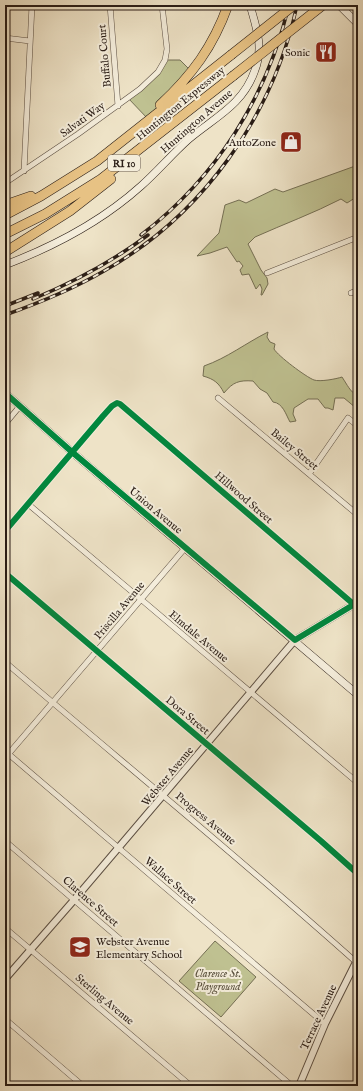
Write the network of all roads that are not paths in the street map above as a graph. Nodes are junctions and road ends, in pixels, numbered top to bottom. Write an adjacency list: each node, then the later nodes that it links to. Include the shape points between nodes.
1 (32, 5): 11 (street)
2 (110, 5): 12 (street, Buffalo Court)
3 (162, 5): 12 (street, Salvati Way, via 167,49 164,64 140,89)
4 (228, 5): 14 (highway, via 212,40 192,72)
5 (250, 5): 23 (main road, Huntington Avenue, via 258,32 260,52 251,80 237,101 185,143 140,188 105,214 54,245)
6 (294, 5): 14 (highway, Huntington Expressway / RI 10, bridge)
7 (323, 5): 13 (highway, Huntington Expressway / RI 10, bridge)
8 (339, 5): 9 (main road)
9 (358, 24)
10 (5, 38): 11 (street)
11 (30, 41): 15 (street)
12 (118, 106): 15 (street, Salvati Way)
13 (188, 112): 20 (highway, Huntington Expressway / RI 10, via 101,179 46,214); 22 (highway, via 81,203)
14 (115, 147): 16 (highway, Huntington Expressway / RI 10)
15 (24, 171): 17 (street, Salvati Way)
16 (79, 173): 18 (highway, via 31,196); 19 (highway, Huntington Expressway / RI 10)
17 (5, 183)
18 (5, 205)
19 (5, 215)
20 (5, 234)
21 (358, 237): 24 (street)
22 (5, 252)
23 (5, 265)
24 (267, 273)
25 (358, 290): 26 (street)
26 (351, 293)
27 (5, 393): 29 (main road, Union Avenue)
28 (218, 398): 33 (street, Bailey Street)
29 (20, 406): 30 (street); 32 (main road, Union Avenue)
30 (5, 424)
31 (358, 426): 33 (street, via 348,418)
32 (72, 452): 34 (street); 37 (main road, Union Avenue); 40 (street, Hillwood Street, via 112,406 120,404)
33 (309, 474): 35 (street, Bailey Street)
34 (28, 504): 36 (street); 39 (street, Elmdale Avenue)
35 (358, 515)
36 (5, 531)
37 (185, 548): 39 (street, Priscilla Avenue); 41 (main road, Union Avenue)
38 (5, 573): 42 (street, Dora Street)
39 (140, 600): 42 (street, Priscilla Avenue); 44 (street, Elmdale Avenue)
40 (357, 605): 41 (street, Webster Avenue)
41 (295, 640): 44 (street, Webster Avenue); 45 (main road, Union Avenue)
42 (96, 652): 46 (street, Priscilla Avenue); 47 (street, Dora Street)
43 (5, 662): 46 (street, Progress Avenue)
44 (251, 692): 47 (street, Webster Avenue); 49 (street, Elmdale Avenue)
45 (358, 695)
46 (52, 702): 48 (street, Priscilla Avenue); 50 (street, Progress Avenue)
47 (207, 744): 50 (street, Webster Avenue); 53 (street, Dora Street)
48 (6, 754): 52 (street, Wallace Street)
49 (358, 783)
50 (163, 795): 52 (street, Webster Avenue); 57 (street, Progress Avenue)
51 (5, 841): 54 (street, Clarence Street)
52 (118, 848): 54 (street, Webster Avenue); 60 (street, Wallace Street)
53 (358, 874)
54 (74, 900): 56 (street, Webster Avenue); 63 (street, Clarence Street)
55 (5, 928): 56 (street, Sterling Avenue)
56 (31, 950): 58 (street, Webster Avenue); 62 (street, Sterling Avenue)
57 (357, 960): 60 (street, Terrace Avenue)
58 (5, 979)
59 (5, 1019): 61 (street)
60 (325, 1024): 64 (street, Terrace Avenue)
61 (83, 1086)
62 (191, 1086)
63 (292, 1086)
64 (299, 1086)

